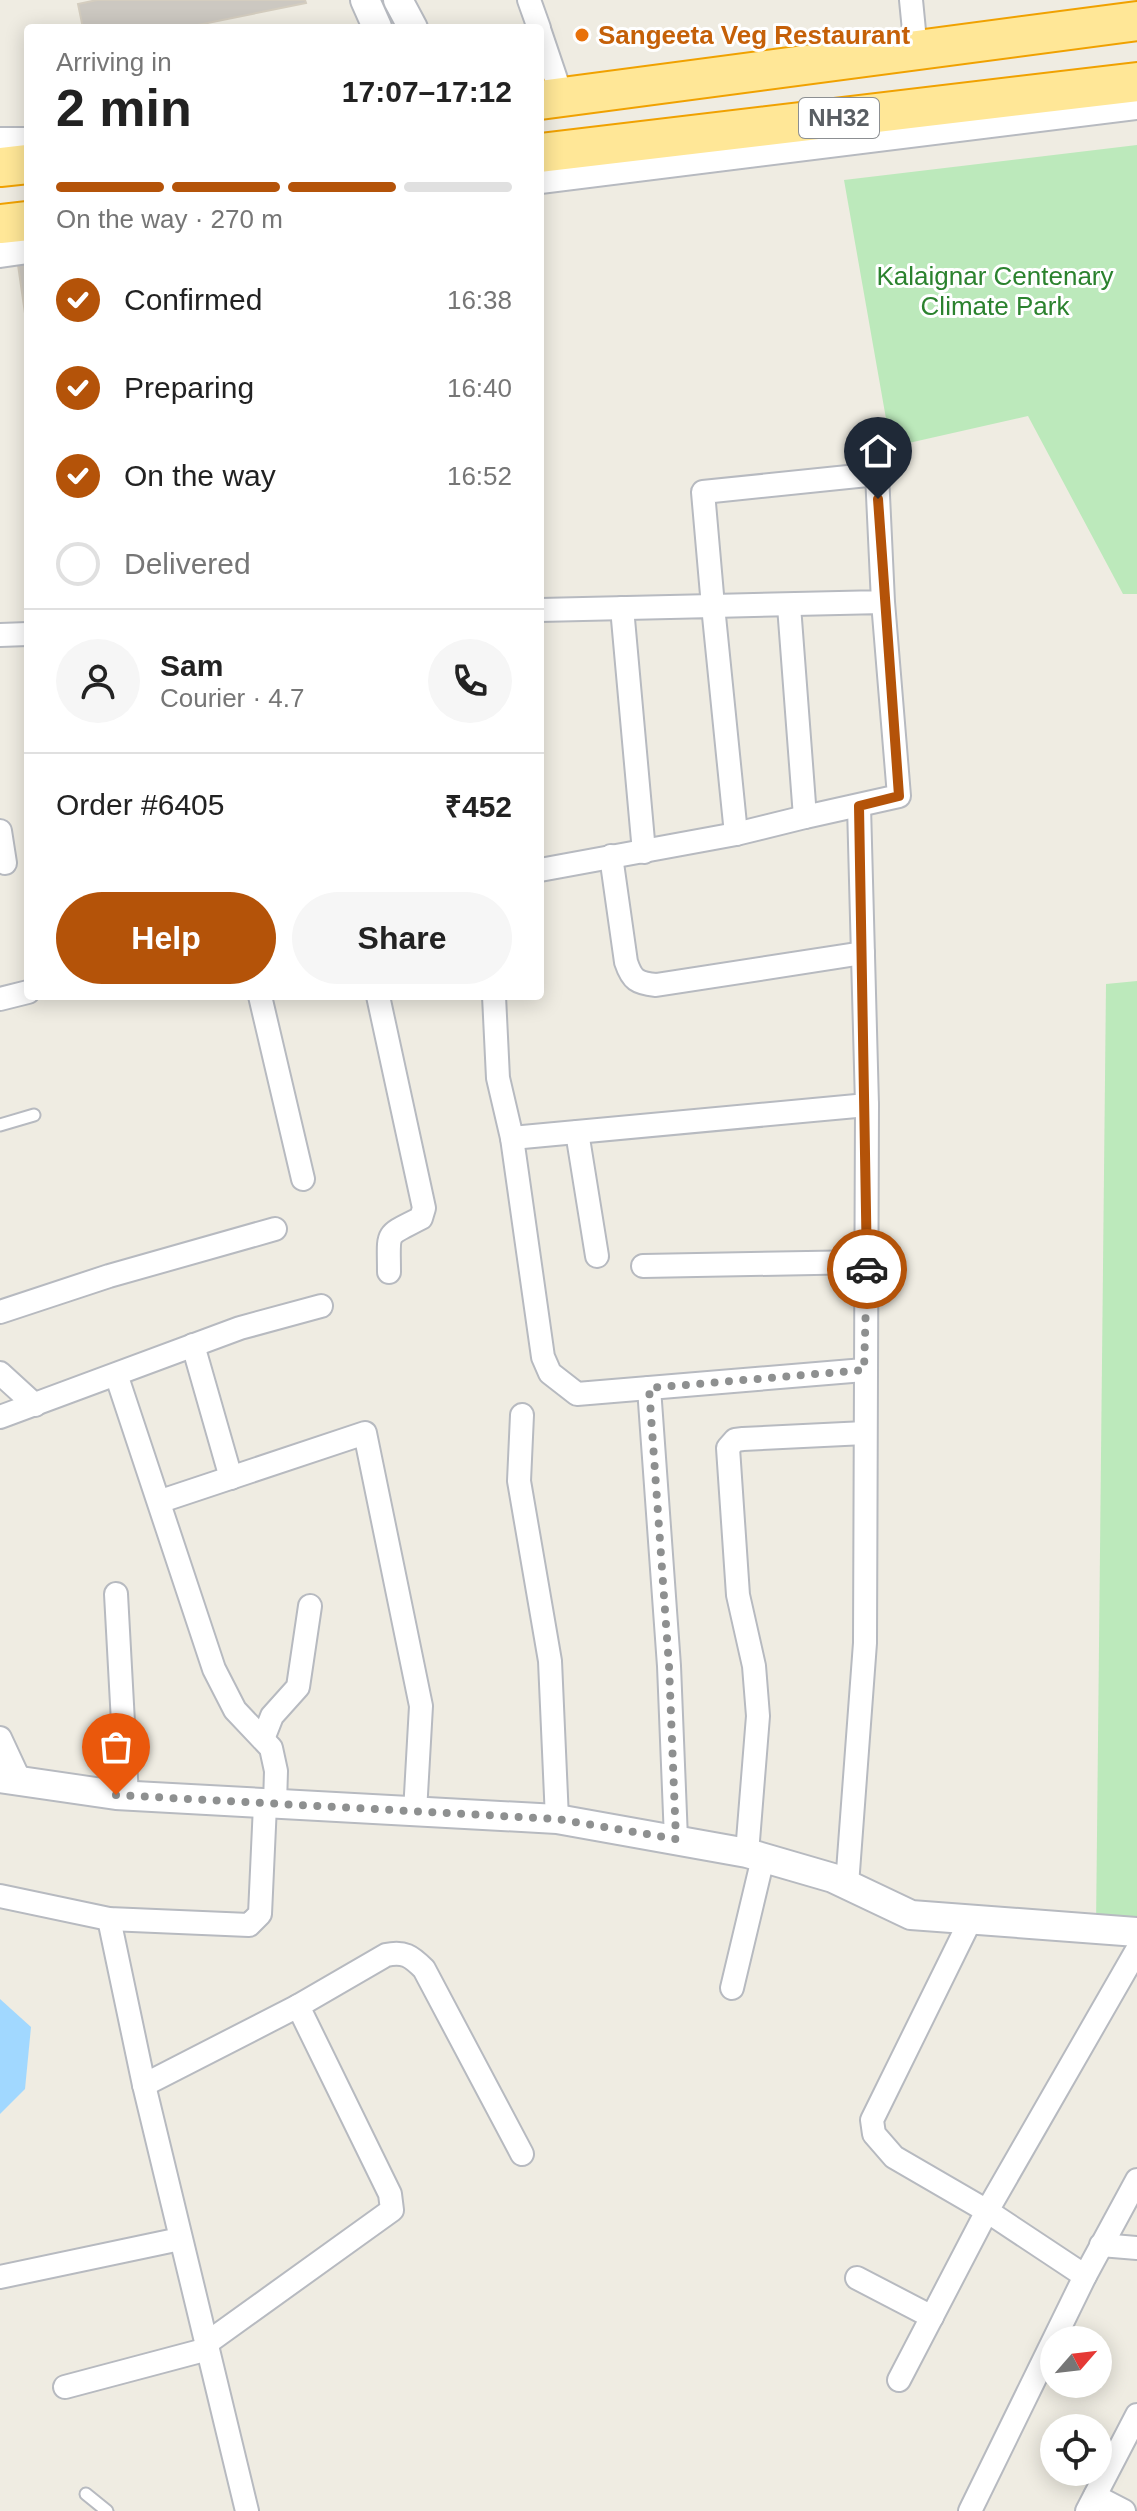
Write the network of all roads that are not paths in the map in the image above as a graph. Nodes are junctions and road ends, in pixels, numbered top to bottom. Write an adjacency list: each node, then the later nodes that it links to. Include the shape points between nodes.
1 (365, 0): 4 (street)
2 (529, 0): 6 (street)
3 (911, 0): 7 (street)
4 (375, 18)
5 (1137, 21): 7 (highway, NH32)
6 (537, 24)
7 (916, 51): 10 (highway, NH32)
8 (544, 59): 10 (street)
9 (1137, 82): 14 (highway, NH32)
10 (551, 99)
11 (1137, 105): 17 (street)
12 (0, 142): 13 (street)
13 (24, 142)
14 (544, 153)
15 (24, 164): 16 (highway)
16 (0, 167)
17 (544, 179)
18 (24, 221): 19 (highway)
19 (0, 224)
20 (24, 250): 21 (street)
21 (0, 253)
22 (883, 602): 23 (street, via 877,474 703,492); 24 (street); 29 (street, via 899,796)
23 (713, 606): 24 (street); 25 (street); 32 (street)
24 (789, 606): 30 (street)
25 (622, 608): 26 (street); 33 (street)
26 (544, 610)
27 (24, 634): 28 (street)
28 (0, 635)
29 (859, 806): 30 (street); 38 (street)
30 (805, 817): 32 (street)
31 (0, 831): 36 (street)
32 (736, 834): 33 (street)
33 (644, 852): 34 (street)
34 (611, 856): 37 (street); 38 (street, via 626,962 639,983 656,985)
35 (24, 862): 36 (street)
36 (2, 864)
37 (544, 869)
38 (863, 953): 44 (street)
39 (24, 993): 40 (street)
40 (0, 999)
41 (261, 1000): 49 (street)
42 (379, 1000): 54 (street, via 424,1208 421,1218 389,1236)
43 (494, 1000): 48 (street, via 498,1078)
44 (867, 1105): 47 (street); 52 (street)
45 (34, 1115): 46 (lane)
46 (0, 1125)
47 (577, 1132): 48 (street); 51 (street)
48 (512, 1138): 61 (street, via 543,1357 550,1373 577,1394)
49 (303, 1179)
50 (275, 1229): 56 (street)
51 (597, 1256)
52 (867, 1262): 53 (street); 58 (street)
53 (643, 1266)
54 (389, 1272)
55 (321, 1306): 57 (street)
56 (0, 1312)
57 (193, 1345): 60 (street); 66 (street)
58 (864, 1370): 61 (street); 65 (street)
59 (0, 1373): 62 (street)
60 (117, 1377): 62 (street); 67 (street)
61 (649, 1388): 77 (street)
62 (35, 1405): 64 (street)
63 (522, 1415): 76 (street, via 519,1481 550,1661)
64 (0, 1417)
65 (865, 1433): 78 (street, via 743,1439 728,1448 738,1595 754,1666 758,1716); 79 (street, via 865,1643)
66 (231, 1478): 67 (street); 75 (street, via 365,1433 421,1706)
67 (161, 1501): 71 (street, via 219,1682 235,1710)
68 (116, 1594): 73 (street)
69 (310, 1606): 71 (street, via 298,1687 272,1716)
70 (0, 1738): 72 (street)
71 (263, 1739): 74 (street, via 274,1758)
72 (10, 1779): 73 (street)
73 (127, 1796): 74 (street)
74 (270, 1805): 75 (street); 81 (street, via 260,1914 255,1921 241,1925)
75 (415, 1812): 76 (street)
76 (557, 1819): 77 (street)
77 (676, 1839): 78 (street)
78 (755, 1855): 79 (street); 85 (street)
79 (847, 1885): 82 (street, via 911,1915)
80 (0, 1896): 81 (street)
81 (109, 1919): 87 (street)
82 (971, 1919): 83 (street); 90 (street, via 872,2120 874,2134 894,2157)
83 (1137, 1932)
84 (1137, 1950): 90 (street)
85 (732, 1988)
86 (298, 2006): 87 (street); 88 (street, via 386,1955 401,1952 413,1957); 98 (street, via 390,2194 392,2210)
87 (144, 2085): 91 (street)
88 (522, 2154)
89 (1137, 2180): 92 (street)
90 (987, 2211): 94 (street); 97 (street)
91 (180, 2239): 95 (street); 98 (street)
92 (1101, 2245): 93 (street); 94 (street)
93 (1137, 2248)
94 (1085, 2276): 106 (street)
95 (0, 2277)
96 (857, 2278): 97 (street)
97 (932, 2317): 99 (street)
98 (207, 2346): 100 (street); 105 (street)
99 (899, 2380)
100 (65, 2387)
101 (1137, 2415): 103 (street)
102 (86, 2494): 104 (lane)
103 (1091, 2504): 107 (street)
104 (107, 2511)
105 (247, 2511)
106 (970, 2511)
107 (1124, 2511)

